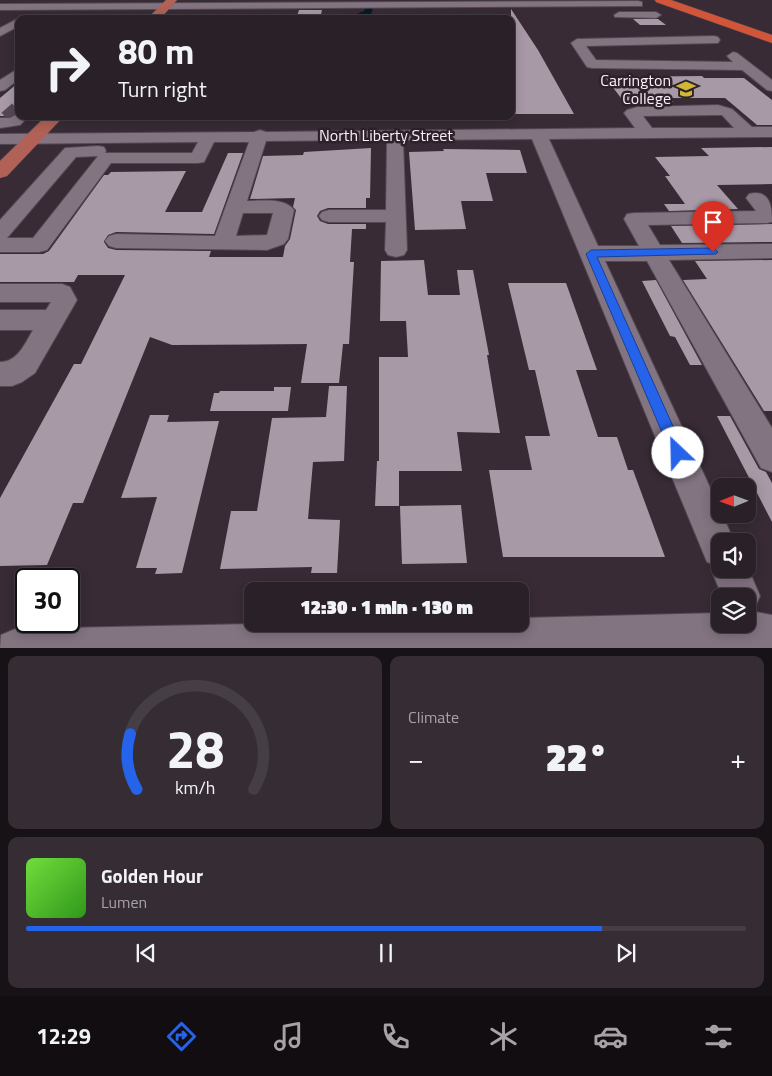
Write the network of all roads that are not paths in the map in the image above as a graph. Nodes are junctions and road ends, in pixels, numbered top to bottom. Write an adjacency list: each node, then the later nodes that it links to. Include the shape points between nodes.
1 (51, 0): 12 (street)
2 (660, 0): 25 (highway)
3 (693, 0): 23 (highway)
4 (600, 2): 8 (street); 10 (street); 19 (street)
5 (169, 3): 6 (street); 13 (street); 16 (main road)
6 (247, 3): 7 (street, via 270,10)
7 (325, 3): 9 (street)
8 (638, 4)
9 (345, 5): 10 (street, via 374,10); 17 (street)
10 (406, 5): 18 (street)
11 (0, 7): 12 (street)
12 (41, 7): 13 (street); 14 (street)
13 (100, 7): 15 (street)
14 (28, 15)
15 (90, 15)
16 (158, 15)
17 (339, 15)
18 (407, 15)
19 (619, 15): 20 (street); 22 (street)
20 (656, 15)
21 (15, 24): 24 (street)
22 (631, 26)
23 (772, 27)
24 (0, 33)
25 (772, 39)
26 (727, 51): 27 (street); 27 (street, via 707,35 656,41 577,43); 28 (street)
27 (584, 52): 28 (street, via 592,64)
28 (745, 66): 30 (street)
29 (15, 78): 31 (street)
30 (772, 87)
31 (2, 96)
32 (52, 120): 44 (main road)
33 (325, 120): 40 (street)
34 (5, 124): 44 (street, North Liberty Street)
35 (748, 132): 36 (street, North Liberty Street); 38 (street, North Liberty Street); 38 (street, via 727,112 718,110 632,113)
36 (772, 132)
37 (538, 133): 38 (street, North Liberty Street); 39 (street, North Liberty Street); 58 (street)
38 (647, 133)
39 (395, 134): 40 (street, North Liberty Street); 50 (street)
40 (322, 135): 43 (street, North Liberty Street)
41 (133, 136): 42 (street, North Liberty Street); 44 (street, North Liberty Street); 45 (street)
42 (208, 136): 43 (street, North Liberty Street); 45 (street, via 198,158)
43 (260, 136): 48 (street)
44 (33, 139): 46 (main road)
45 (112, 158): 51 (street, via 110,151 70,152); 54 (street, via 39,245)
46 (0, 172)
47 (756, 198): 57 (street, via 769,215 766,217 634,219)
48 (235, 207): 53 (street); 53 (street, via 277,207 284,210 277,239 265,243)
49 (328, 216): 50 (street)
50 (396, 216): 55 (street)
51 (0, 233)
52 (116, 242): 53 (street)
53 (223, 243)
54 (0, 245)
55 (396, 250)
56 (772, 250): 57 (street)
57 (654, 252): 58 (street); 63 (street)
58 (591, 254): 64 (street)
59 (0, 294): 61 (street, via 62,293 65,300)
60 (0, 320): 61 (street)
61 (53, 320): 62 (street, via 25,365 12,374)
62 (0, 374)
63 (772, 457)
64 (713, 533)
65 (759, 626): 66 (street)
66 (529, 643): 68 (street)
67 (15, 648): 68 (street)
68 (89, 648)

